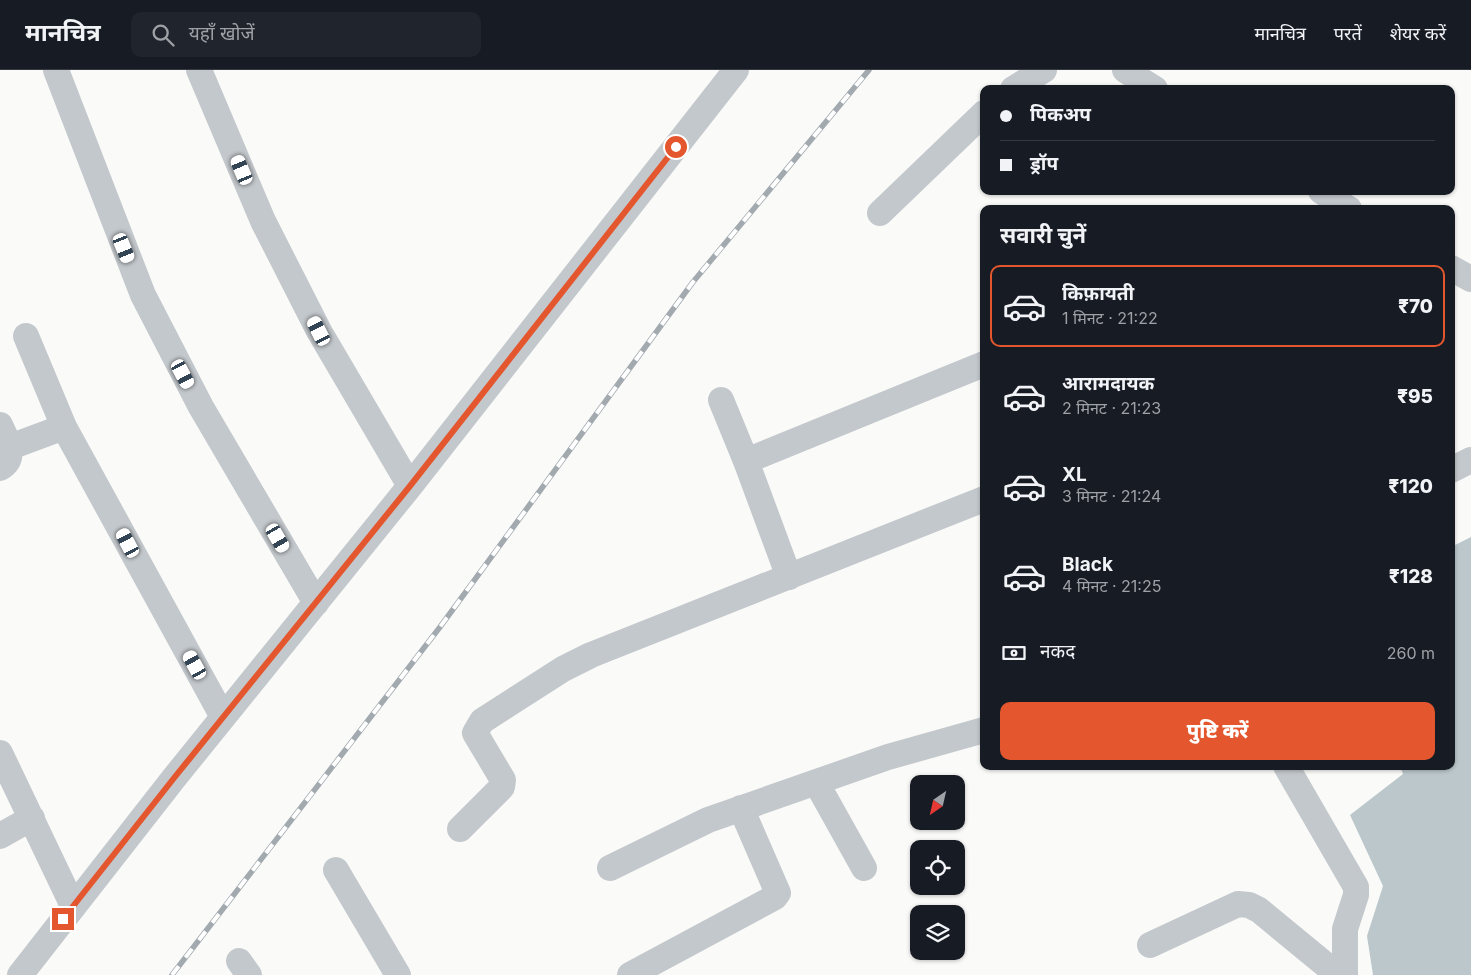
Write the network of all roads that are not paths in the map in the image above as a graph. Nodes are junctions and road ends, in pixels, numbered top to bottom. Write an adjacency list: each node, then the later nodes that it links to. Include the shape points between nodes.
1 (56, 70): 25 (street, via 143,295 201,408)
2 (199, 70): 22 (street, via 263,221 319,331)
3 (736, 70): 22 (street)
4 (1044, 70): 6 (street)
5 (1125, 70): 7 (street)
6 (1019, 85)
7 (1149, 85)
8 (980, 117): 11 (street)
9 (1328, 195): 10 (street)
10 (1343, 205)
11 (880, 213)
12 (1455, 270): 13 (street)
13 (1471, 279)
14 (26, 336): 17 (street)
15 (980, 366): 20 (street)
16 (720, 400): 20 (street)
17 (64, 427): 18 (street); 26 (street)
18 (3, 447)
19 (1471, 460): 21 (street)
20 (746, 461): 24 (street)
21 (1455, 468)
22 (410, 486): 25 (street)
23 (980, 501): 24 (street)
24 (789, 578): 33 (street, via 591,655 563,669 482,721 475,733 503,780 502,787)
25 (316, 603): 26 (street)
26 (223, 717): 38 (street)
27 (980, 731): 30 (street, via 908,750)
28 (0, 752): 32 (street)
29 (1288, 770): 44 (street, via 1356,887 1345,929)
30 (816, 782): 31 (street); 36 (street)
31 (741, 808): 35 (street, via 693,826); 42 (street, via 778,893 775,898)
32 (32, 818): 34 (street); 38 (street)
33 (460, 829)
34 (0, 836)
35 (610, 868)
36 (864, 868)
37 (336, 870): 41 (street)
38 (74, 906): 40 (street)
39 (1150, 945): 43 (street, via 1238,904 1248,905 1259,910)
40 (20, 975)
41 (398, 975)
42 (630, 975)
43 (1338, 975)
44 (1344, 975)

